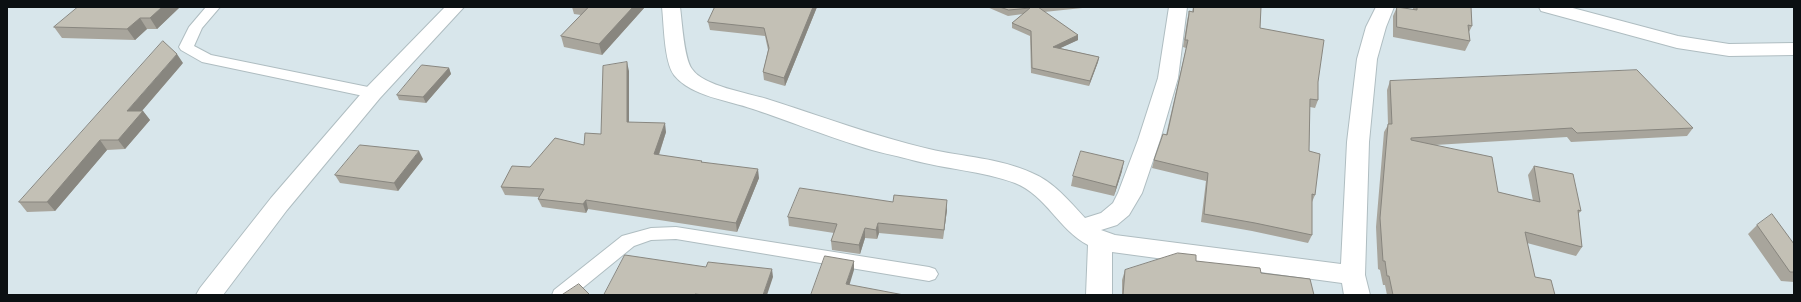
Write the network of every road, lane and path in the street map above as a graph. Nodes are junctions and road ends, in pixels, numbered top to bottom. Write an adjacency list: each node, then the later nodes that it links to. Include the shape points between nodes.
1 (213, 7): 8 (lane, via 196,27 186,46 207,59)
2 (455, 7): 8 (street)
3 (671, 7): 9 (street, via 681,70 690,80 707,88 867,141 1024,178 1044,190)
4 (1178, 7): 9 (street, via 1168,78 1130,193 1121,209 1110,219)
5 (1386, 7): 12 (street, via 1376,27 1366,67 1358,142)
6 (1548, 7): 7 (street, via 1677,42 1729,50)
7 (1794, 50)
8 (373, 93): 13 (street, via 280,204)
9 (1080, 228): 10 (street)
10 (1100, 241): 12 (street); 15 (street)
11 (929, 274): 14 (lane, via 676,234 651,234 628,241)
12 (1355, 285)
13 (209, 295)
14 (561, 295)
15 (1099, 295)

